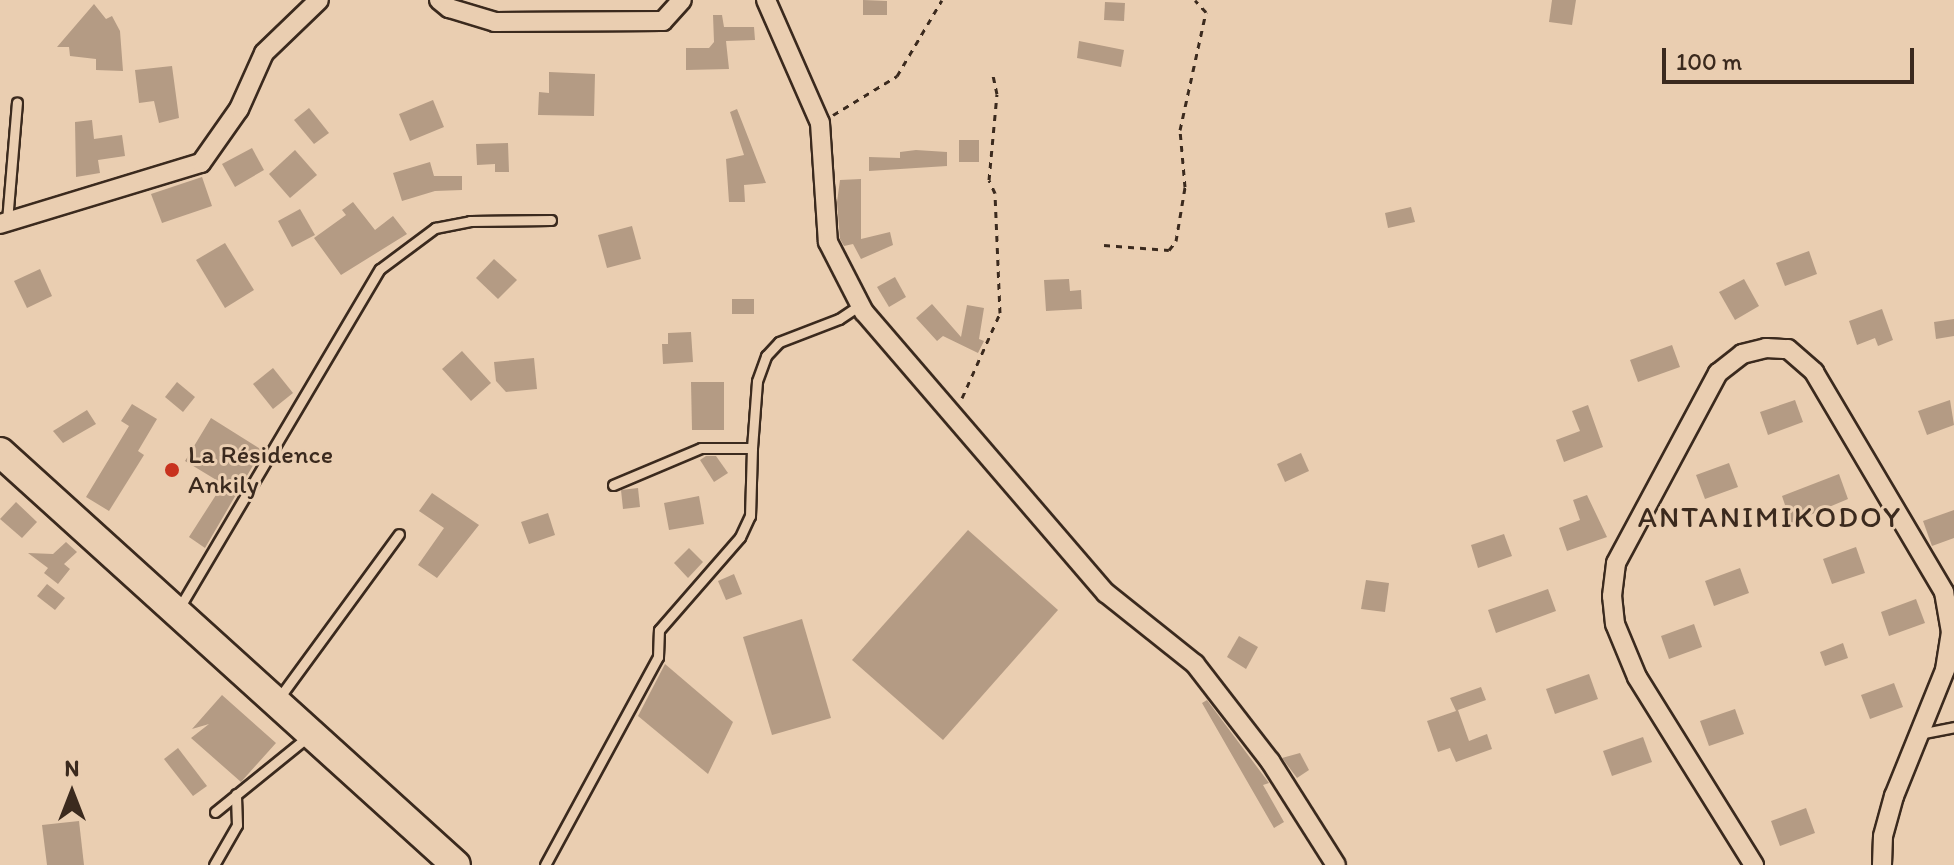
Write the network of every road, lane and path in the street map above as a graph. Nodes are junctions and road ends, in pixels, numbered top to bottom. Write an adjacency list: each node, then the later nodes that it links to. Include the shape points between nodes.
1 (319, 0): 11 (street, via 264,53 239,109 201,163)
2 (439, 0): 3 (street, via 495,22 663,21)
3 (682, 0)
4 (766, 0): 9 (street)
5 (942, 0): 9 (path, via 897,76)
6 (1195, 0): 12 (path, via 1206,12 1180,130 1185,187 1176,241 1169,250)
7 (993, 75): 14 (path, via 997,94 989,180 995,193 1000,313)
8 (17, 102): 11 (lane)
9 (820, 123): 13 (street, via 828,242)
10 (551, 220): 19 (lane, via 470,221 435,228 380,269)
11 (4, 222)
12 (1104, 245)
13 (861, 304): 14 (street); 15 (lane, via 839,319 779,342 766,356 757,381)
14 (954, 416): 29 (street, via 1106,593 1195,664 1270,761)
15 (752, 448): 17 (lane, via 701,448); 28 (lane, via 750,516 740,537 659,630 658,657)
16 (0, 452): 19 (main road)
17 (613, 485)
18 (399, 534): 20 (lane)
19 (176, 613): 20 (main road)
20 (275, 704): 23 (main road)
21 (1954, 727): 22 (lane)
22 (1919, 734): 30 (street, via 1945,670 1951,632 1944,592 1814,372 1788,349 1742,354 1718,373 1623,549 1612,596 1615,624 1637,677); 31 (street, via 1894,796)
23 (309, 736): 24 (lane); 27 (main road)
24 (236, 794): 25 (lane); 26 (lane, via 237,825)
25 (215, 812)
26 (214, 865)
27 (456, 865)
28 (545, 865)
29 (1336, 865)
30 (1754, 865)
31 (1882, 865)

